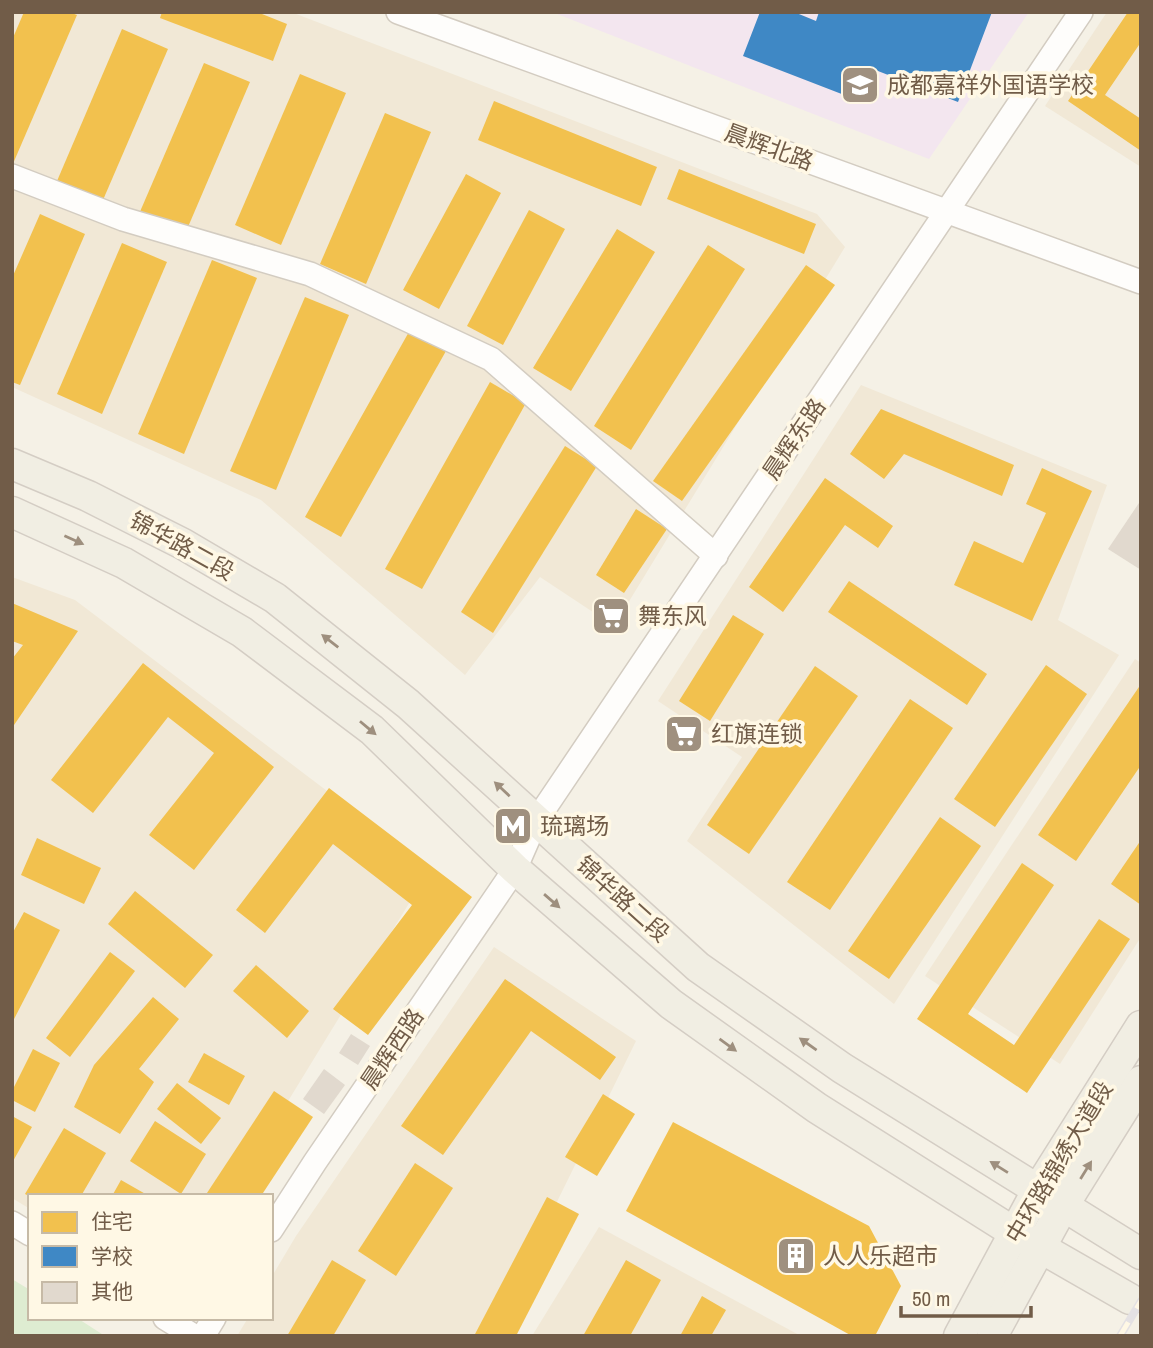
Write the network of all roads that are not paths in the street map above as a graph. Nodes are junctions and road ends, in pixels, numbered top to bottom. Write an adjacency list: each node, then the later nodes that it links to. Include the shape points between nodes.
1 (398, 12): 4 (street, 晨辉北路)
2 (1082, 12): 4 (street, 晨辉东路)
3 (12, 176): 8 (street, via 123,219 310,274 491,359)
4 (947, 211): 5 (street, 晨辉北路); 8 (street, 晨辉东路)
5 (1141, 282)
6 (12, 464): 9 (main road, 锦华路二段, one-way to 6, via 408,704 275,598 183,544)
7 (12, 512): 10 (main road, 锦华路二段, one-way to 10, via 124,563 242,632 372,730)
8 (716, 556): 9 (street, 晨辉东路)
9 (536, 821): 10 (street, 晨辉东路); 13 (main road, 锦华路二段, one-way to 9, via 842,1068 698,967)
10 (515, 869): 16 (street, 晨辉西路); 18 (main road, 锦华路二段, one-way to 18, via 671,1004 817,1108)
11 (1141, 1026): 13 (main road, 中环路锦绣大道段)
12 (1141, 1081): 14 (main road, 中环路锦绣大道段, one-way to 12)
13 (1037, 1191): 14 (main road, 锦华路二段); 18 (main road, 中环路锦绣大道段)
14 (1063, 1206): 18 (main road, 中环路锦绣大道段); 19 (main road, 锦华路二段)
15 (12, 1223): 17 (street)
16 (273, 1227)
17 (28, 1233)
18 (1028, 1240): 20 (main road, 锦华路二段); 25 (main road, 中环路锦绣大道段); 26 (main road, 中环路锦绣大道段)
19 (1141, 1254)
20 (1130, 1299)
21 (168, 1320): 23 (street)
22 (213, 1320): 24 (street)
23 (194, 1336)
24 (203, 1336)
25 (959, 1336)
26 (992, 1336)

